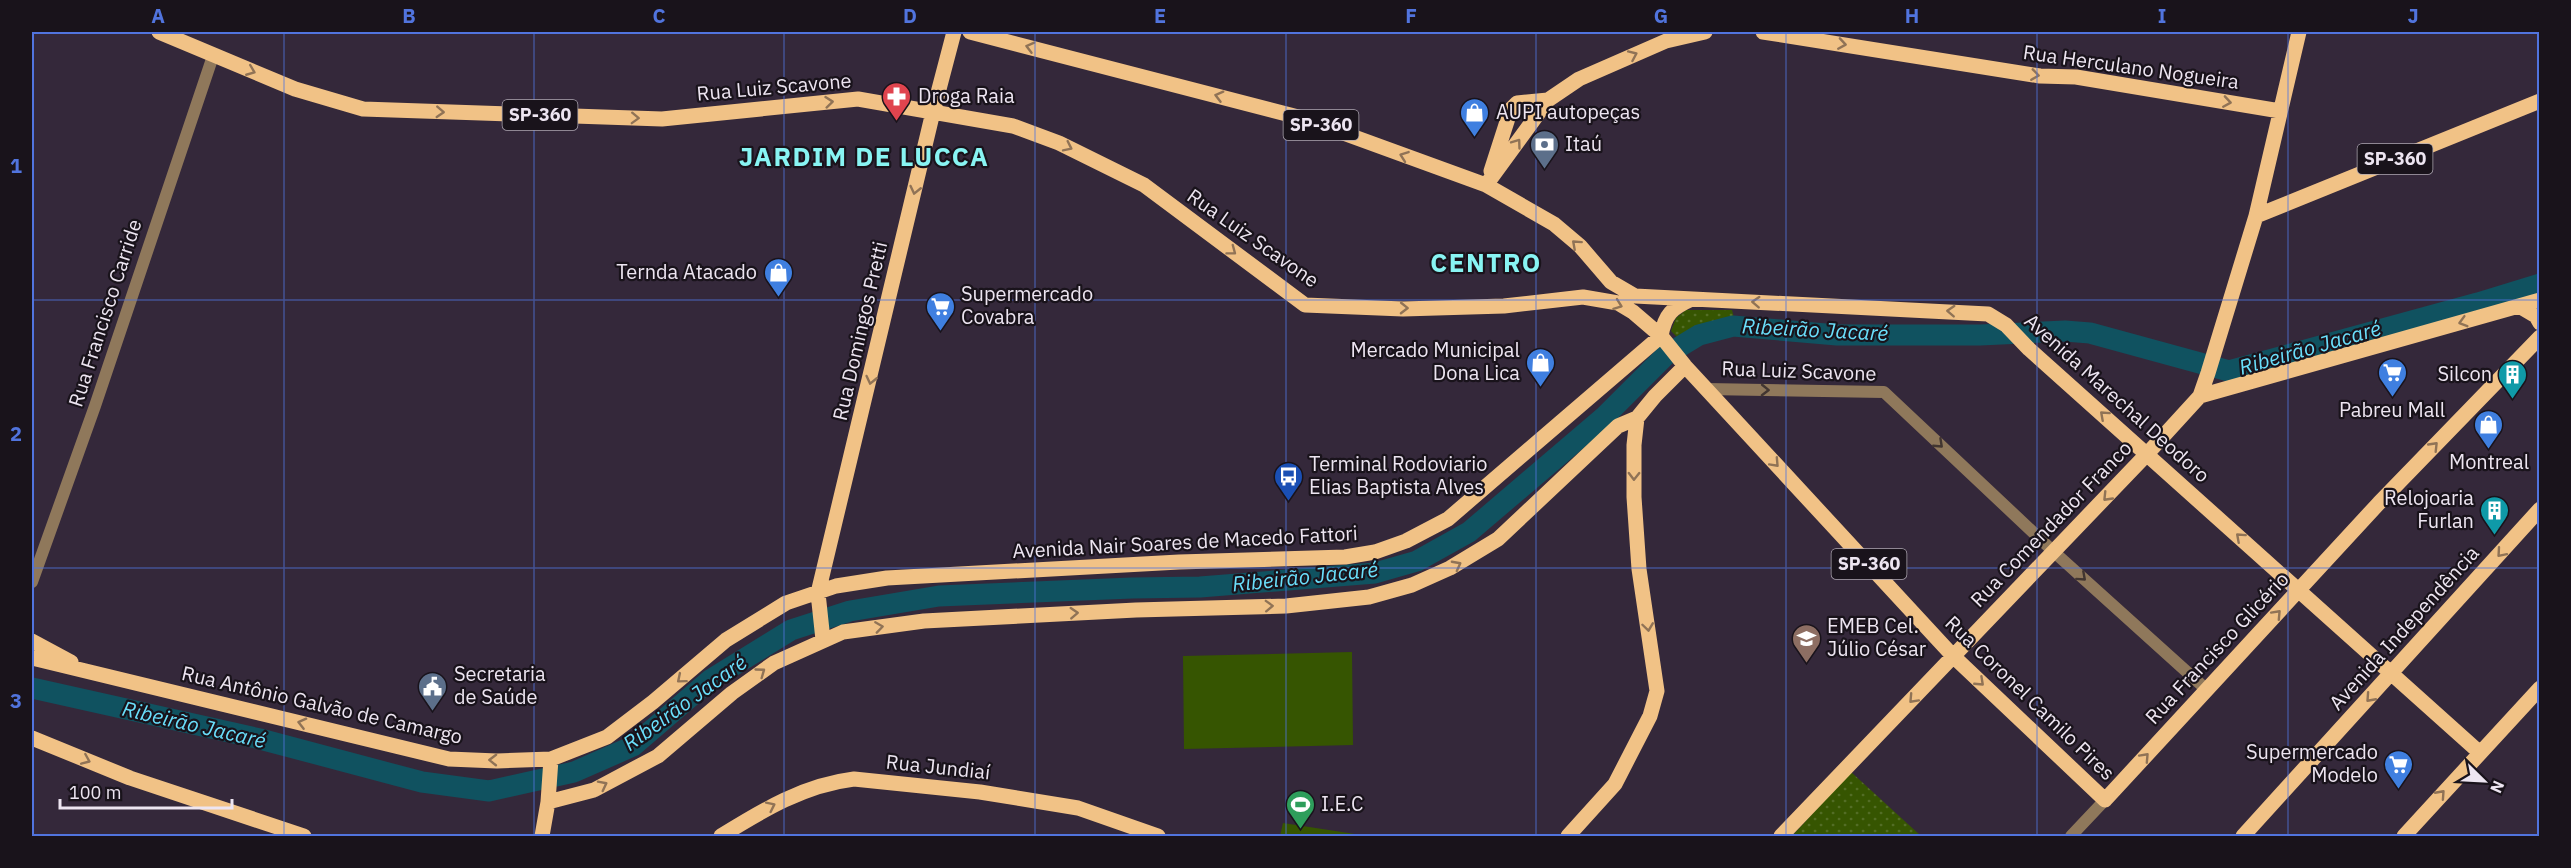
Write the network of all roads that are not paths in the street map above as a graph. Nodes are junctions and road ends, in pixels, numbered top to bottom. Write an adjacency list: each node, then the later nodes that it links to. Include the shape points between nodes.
1 (159, 32): 7 (main road, Rua Luiz Scavone / SP-360)
2 (954, 32): 12 (main road, Rua Domingos Pretti)
3 (970, 32): 14 (main road, SP-360, one-way to 3, via 1302,118)
4 (1705, 32): 8 (main road, one-way to 4, via 1579,79 1666,41)
5 (1764, 32): 11 (main road, Rua Herculano Nogueira, one-way to 11)
6 (2300, 32): 11 (main road)
7 (213, 56): 12 (main road, Rua Luiz Scavone / SP-360, one-way to 12, via 295,89 363,109 662,119 858,99); 31 (street, Rua Francisco Carride)
8 (1548, 100): 10 (main road); 13 (main road)
9 (2540, 102): 15 (main road, SP-360)
10 (1528, 104): 13 (main road, via 1533,112); 14 (main road, via 1517,104 1511,109)
11 (2280, 111): 15 (main road)
12 (933, 112): 17 (main road, Rua Luiz Scavone / SP-360, one-way to 17, via 1013,126 1059,143 1144,185 1305,305 1403,309 1504,306); 33 (main road, Rua Domingos Pretti, one-way to 33)
13 (1531, 123): 14 (main road, one-way to 13)
14 (1486, 185): 16 (main road, SP-360, one-way to 14, via 1554,224)
15 (2256, 216): 26 (main road)
16 (1602, 272): 17 (main road, via 1600,283); 18 (main road, Avenida Marechal Deodoro / SP-360, via 1635,296)
17 (1583, 297): 23 (main road, Rua Luiz Scavone / SP-360, one-way to 23, via 1618,303)
18 (1692, 299): 23 (main road, via 1676,306 1664,321); 28 (main road, Avenida Marechal Deodoro / SP-360, one-way to 18, via 2006,325 1988,314)
19 (2540, 300): 20 (main road)
20 (2519, 306): 21 (main road); 26 (main road, one-way to 26)
21 (2540, 323)
22 (2540, 337): 32 (main road, Rua Francisco Glicério, one-way to 22)
23 (1663, 339): 24 (main road, Rua Luiz Scavone / SP-360); 33 (main road, Avenida Nair Soares de Macedo Fattori, via 1448,519 1376,552 1345,557 887,579 836,586)
24 (1683, 364): 25 (main road, Rua Luiz Scavone / SP-360); 27 (main road)
25 (1706, 389): 30 (street, Rua Luiz Scavone, one-way to 30, via 1884,392); 36 (main road, Rua Coronel Camilo Pires / SP-360, one-way to 36)
26 (2200, 396): 28 (main road, Rua Comendador Franco)
27 (1637, 418): 34 (main road, one-way to 27, via 924,621 1286,606 1390,592 1450,568 1498,539 1618,426); 51 (main road, one-way to 51, via 1634,497 1639,569 1658,691 1650,716 1615,784)
28 (2147, 454): 30 (main road, Rua Comendador Franco, one-way to 30); 32 (main road, Avenida Marechal Deodoro, one-way to 28)
29 (2540, 509): 39 (main road, Avenida Independência, one-way to 39)
30 (2054, 552): 36 (main road, Rua Comendador Franco); 41 (street, Rua Luiz Scavone, one-way to 41)
31 (32, 582)
32 (2299, 590): 39 (main road, Avenida Marechal Deodoro); 41 (main road, Rua Francisco Glicério, one-way to 32)
33 (819, 596): 34 (main road, Rua Domingos Pretti); 44 (main road, Avenida Nair Soares de Macedo Fattori, one-way to 44, via 786,603 726,640 607,736)
34 (823, 637): 45 (main road, one-way to 34, via 594,790 658,756 732,693 774,663)
35 (32, 641): 38 (main road, Rua Antônio Galvão de Camargo)
36 (1953, 656): 46 (main road, Rua Coronel Camilo Pires / SP-360, one-way to 46); 52 (main road, Rua Comendador Franco, one-way to 52)
37 (32, 658): 38 (main road, Rua Antônio Galvão de Camargo)
38 (86, 671): 44 (main road, Rua Antônio Galvão de Camargo, one-way to 38, via 449,759)
39 (2392, 674): 43 (main road, Avenida Marechal Deodoro); 54 (main road, Avenida Independência, one-way to 54)
40 (2540, 688): 43 (main road)
41 (2207, 690): 46 (main road, Rua Francisco Glicério, one-way to 41)
42 (32, 738): 47 (main road, one-way to 47, via 130,778)
43 (2479, 752): 55 (main road, one-way to 43)
44 (551, 764): 45 (main road)
45 (548, 798): 48 (main road)
46 (2105, 800): 53 (street, Rua Francisco Glicério)
47 (304, 837)
48 (542, 837)
49 (721, 837): 50 (main road, Rua Jundiaí, one-way to 50, via 800,792 854,779 980,792 1078,808)
50 (1158, 837)
51 (1568, 837)
52 (1781, 837)
53 (2071, 837)
54 (2243, 837)
55 (2404, 837)

